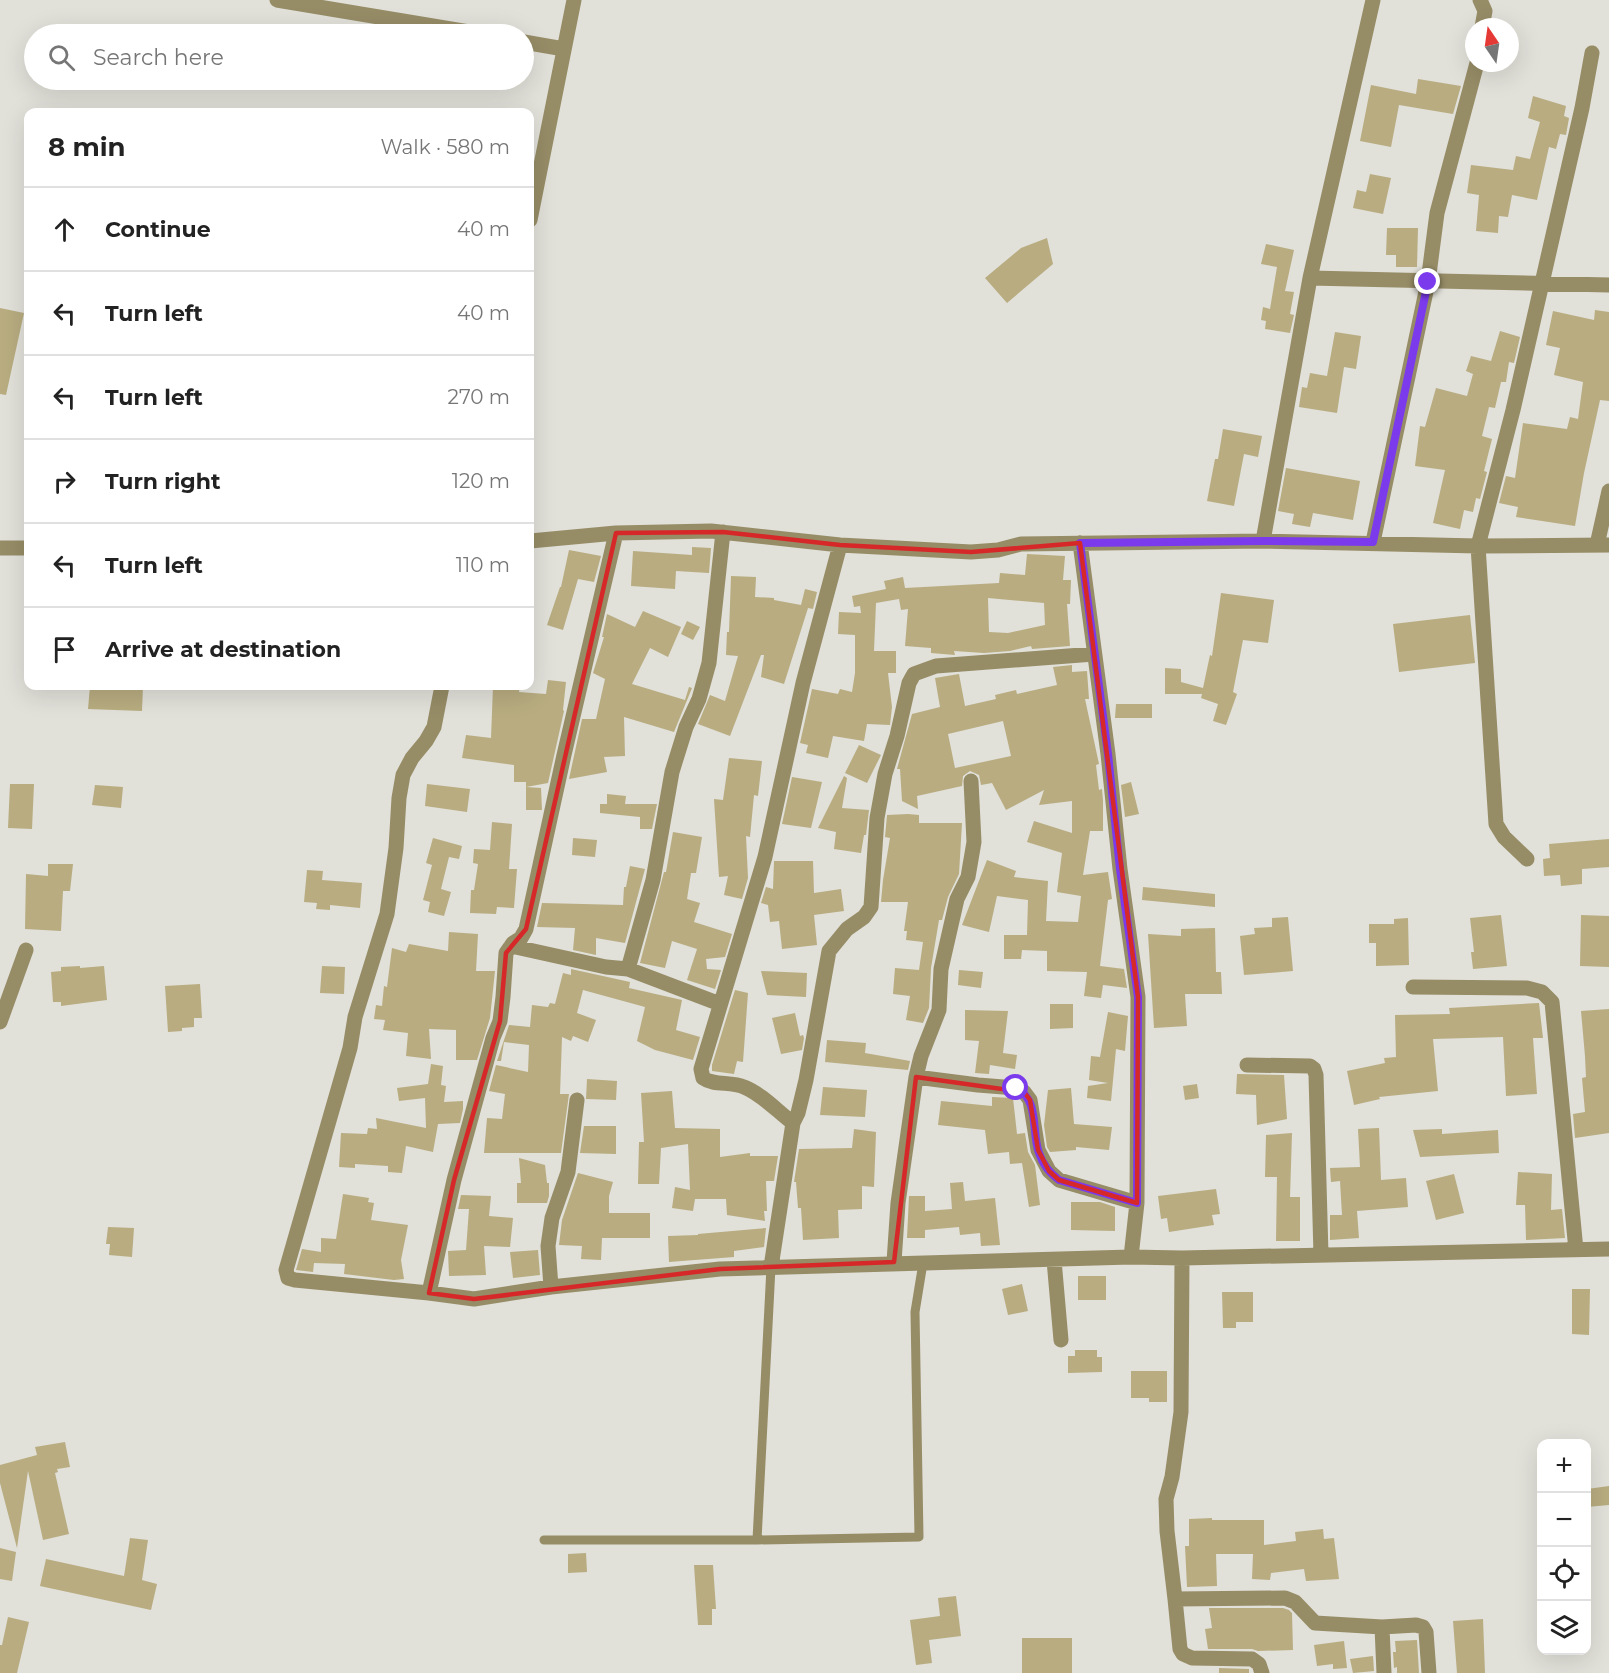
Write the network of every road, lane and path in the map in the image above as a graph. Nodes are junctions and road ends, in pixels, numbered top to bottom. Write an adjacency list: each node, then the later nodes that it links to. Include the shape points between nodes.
1 (277, 0): 6 (street)
2 (574, 0): 8 (street)
3 (1373, 0): 12 (street)
4 (1480, 0): 5 (street)
5 (1484, 18)
6 (421, 24)
7 (534, 44): 8 (street)
8 (564, 49): 11 (street)
9 (1592, 53): 14 (street)
10 (1475, 72): 13 (street, via 1437,213)
11 (534, 200)
12 (1310, 278): 13 (street); 20 (street)
13 (1428, 282): 14 (street); 21 (street)
14 (1540, 285): 15 (street); 25 (street)
15 (1609, 285)
16 (1609, 491): 24 (street)
17 (723, 532): 18 (street); 23 (street); 34 (street, via 709,663 672,772 653,880)
18 (616, 533): 19 (street); 32 (street, via 526,929)
19 (534, 541)
20 (1263, 541): 21 (street); 22 (street)
21 (1373, 542): 25 (street)
22 (1080, 543): 23 (street, via 1021,544 971,552); 28 (street)
23 (840, 545): 36 (street, via 803,683 765,857)
24 (1603, 545): 25 (street)
25 (1478, 546): 31 (street, via 1496,824)
26 (0, 548): 27 (street)
27 (24, 548)
28 (1095, 654): 41 (street, via 936,666 914,674 885,774 871,907 829,951 806,1080); 42 (street, via 1138,997)
29 (441, 690): 53 (street, via 434,727 403,775 387,915 286,1270 288,1278 295,1281)
30 (971, 781): 39 (street, via 974,842 968,877 957,899 941,969 939,1010)
31 (1527, 859)
32 (511, 946): 34 (street); 53 (street, via 506,953 500,1021 454,1180)
33 (26, 950): 37 (street)
34 (628, 969): 36 (street)
35 (1413, 987): 44 (street, via 1527,988 1542,992 1552,1002)
36 (720, 1004): 41 (street, via 701,1069 703,1078 746,1087)
37 (0, 1022)
38 (1247, 1065): 45 (street, via 1314,1069)
39 (916, 1077): 42 (street, via 1024,1092 1030,1100 1038,1150 1048,1171 1059,1180); 49 (street)
40 (577, 1101): 52 (street, via 568,1172 552,1218 548,1246)
41 (794, 1124): 51 (street)
42 (1137, 1203): 46 (street)
43 (1609, 1249): 44 (street)
44 (1576, 1250): 45 (street)
45 (1321, 1256): 47 (street)
46 (1131, 1257): 47 (street); 48 (street)
47 (1182, 1258): 57 (street, via 1181,1412 1166,1499)
48 (1054, 1260): 50 (street); 54 (street)
49 (894, 1262): 50 (street); 51 (street)
50 (923, 1263): 56 (lane, via 915,1312 919,1537)
51 (771, 1267): 52 (street); 56 (lane)
52 (551, 1287): 53 (street, via 474,1299)
53 (429, 1293)
54 (1061, 1340)
55 (544, 1540): 56 (lane)
56 (757, 1540)
57 (1176, 1599): 58 (street, via 1285,1598 1296,1602 1315,1623); 59 (street, via 1180,1649 1184,1654 1192,1658 1252,1659)
58 (1382, 1627): 60 (street); 61 (street, via 1423,1627)
59 (1262, 1673)
60 (1384, 1673)
61 (1429, 1673)

